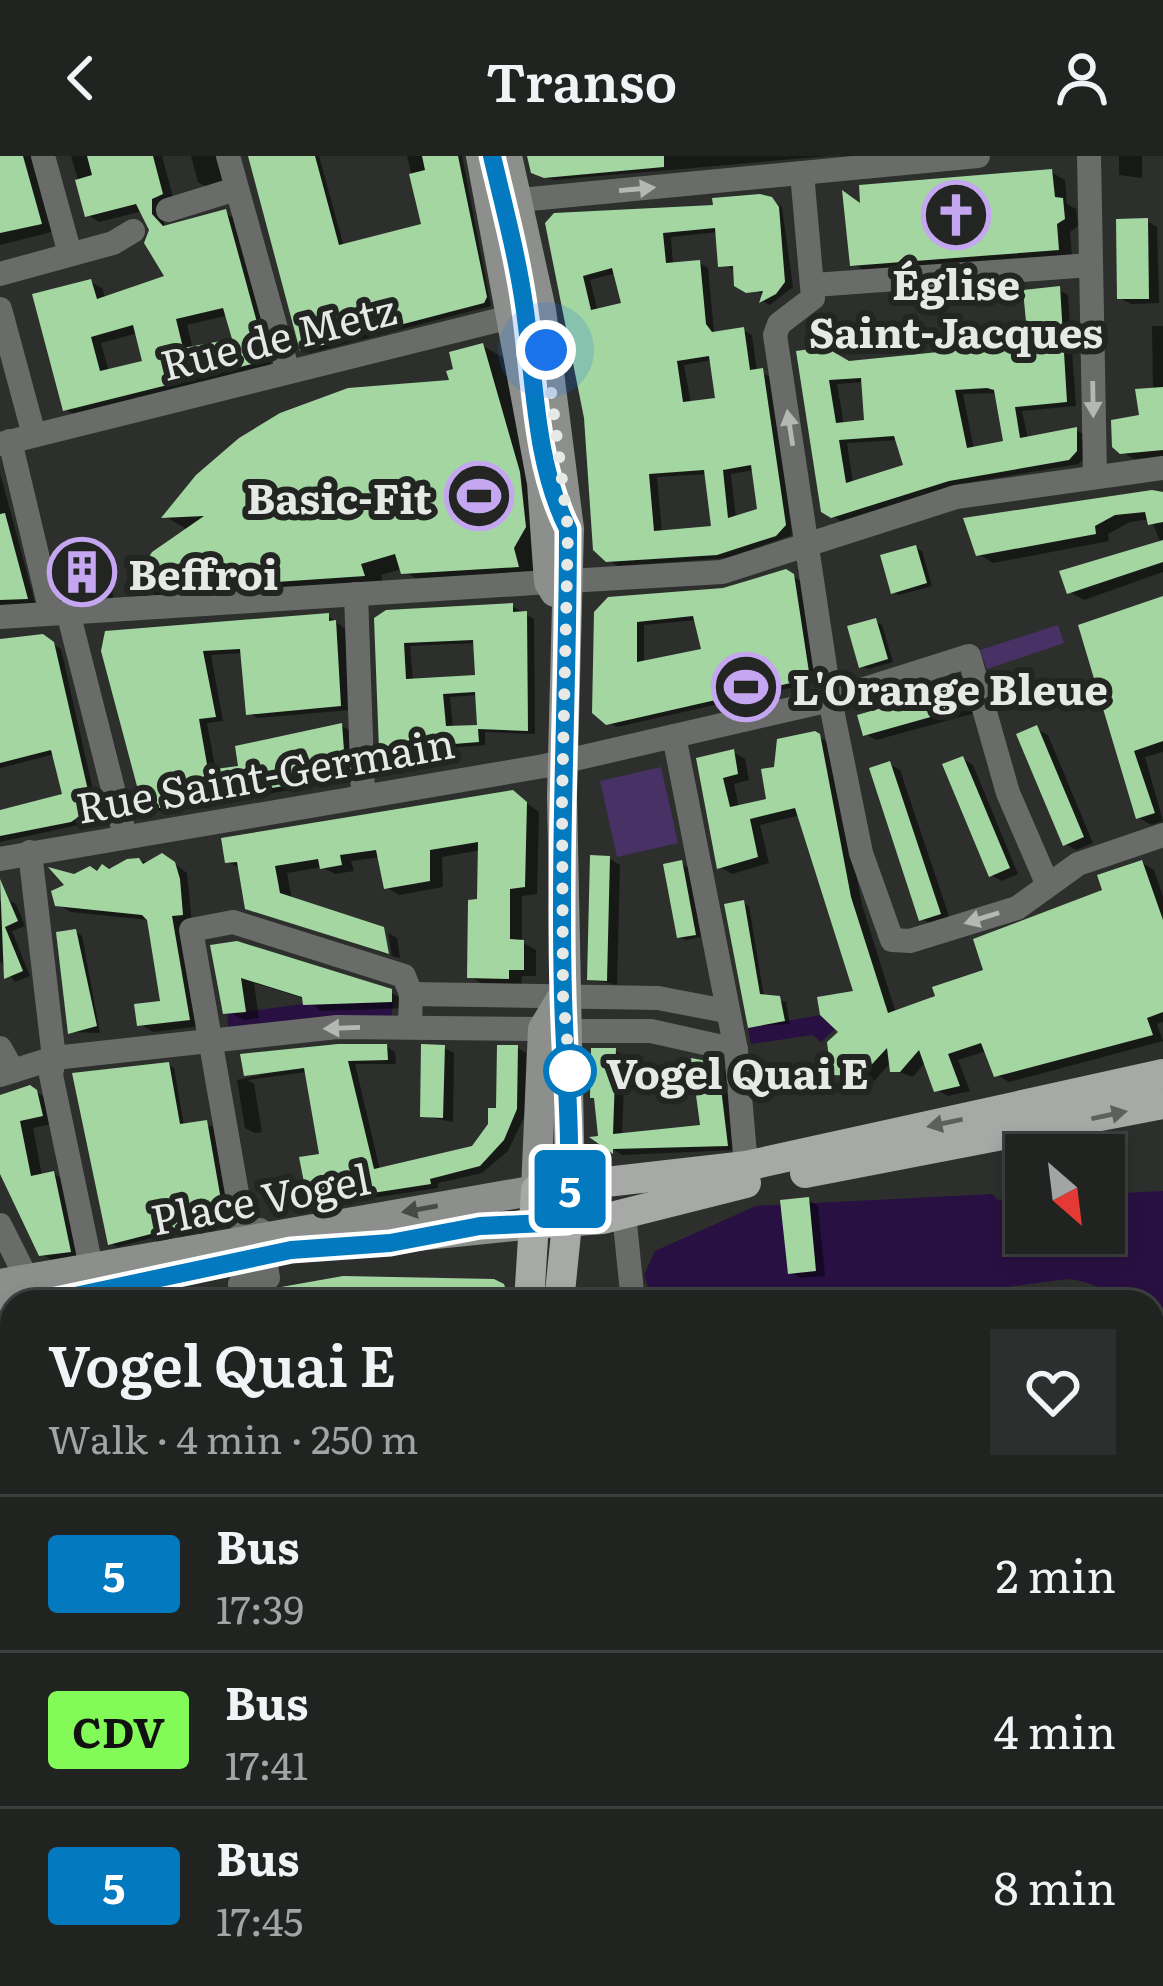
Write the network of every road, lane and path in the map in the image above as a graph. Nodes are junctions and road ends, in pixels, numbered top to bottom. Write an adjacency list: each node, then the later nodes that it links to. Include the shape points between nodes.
1 (44, 156): 12 (street)
2 (228, 156): 8 (street)
3 (481, 156): 17 (main road)
4 (507, 156): 9 (main road)
5 (978, 156): 7 (street)
6 (1089, 156): 13 (street)
7 (802, 173): 9 (street, one-way to 7); 15 (street)
8 (236, 189): 10 (street); 18 (street)
9 (520, 200): 17 (main road)
10 (168, 210)
11 (134, 231): 12 (street)
12 (70, 254): 14 (street)
13 (1091, 265): 15 (street); 21 (street, one-way to 21)
14 (0, 274)
15 (814, 285): 22 (street, one-way to 15, via 775,335 813,298)
16 (0, 309): 19 (street)
17 (526, 313): 18 (street, Rue de Metz); 23 (main road, via 568,529)
18 (288, 372): 19 (street, Rue de Metz)
19 (14, 440): 25 (street)
20 (1163, 468): 21 (street)
21 (1095, 474): 22 (street, via 956,497)
22 (810, 543): 23 (street, via 722,572); 27 (street)
23 (561, 592): 24 (street); 29 (main road)
24 (356, 594): 25 (street); 30 (street)
25 (59, 613): 26 (street); 31 (street)
26 (0, 617)
27 (830, 700): 28 (street, Rue Saint-Germain); 35 (street, Rue Saint-Germain, via 969,656 1008,794); 35 (street, one-way to 27, via 1018,908 892,940 861,853)
28 (674, 736): 29 (street, Rue Saint-Germain); 38 (street)
29 (554, 764): 30 (street, Rue Saint-Germain); 37 (main road)
30 (363, 795): 31 (street, Rue Saint-Germain)
31 (124, 836): 33 (street, Rue Saint-Germain)
32 (1163, 836): 35 (street, via 1078,864)
33 (30, 852): 34 (street, Rue Saint-Germain); 43 (street)
34 (0, 859)
35 (1047, 884)
36 (411, 994): 37 (street); 39 (street); 41 (street, via 404,976 233,922 191,930)
37 (553, 994): 38 (street, via 658,998); 40 (main road)
38 (726, 1012): 42 (street)
39 (410, 1027): 40 (street); 41 (street, one-way to 41)
40 (556, 1030): 42 (street, via 651,1031); 49 (main road); 50 (main road)
41 (211, 1040): 43 (street); 55 (street, via 244,1233 260,1230)
42 (737, 1055): 47 (street)
43 (54, 1058): 44 (street); 56 (street, via 51,1076 89,1257)
44 (4, 1064)
45 (1163, 1074): 47 (main road, one-way to 47)
46 (1163, 1104): 51 (main road, one-way to 46)
47 (746, 1166): 48 (main road)
48 (621, 1180): 49 (main road); 51 (main road)
49 (570, 1186): 50 (main road); 52 (main road)
50 (536, 1190): 53 (main road); 55 (main road, Place Vogel, one-way to 55)
51 (624, 1214): 52 (main road); 62 (street)
52 (567, 1222): 53 (main road); 61 (main road)
53 (534, 1224): 55 (main road, Place Vogel, via 313,1247); 60 (main road)
54 (0, 1225): 57 (street)
55 (249, 1270): 56 (main road, Place Vogel); 59 (main road, Place Vogel)
56 (85, 1272): 58 (main road, Place Vogel)
57 (23, 1290)
58 (38, 1290)
59 (70, 1290)
60 (530, 1290)
61 (560, 1290)
62 (630, 1290)

